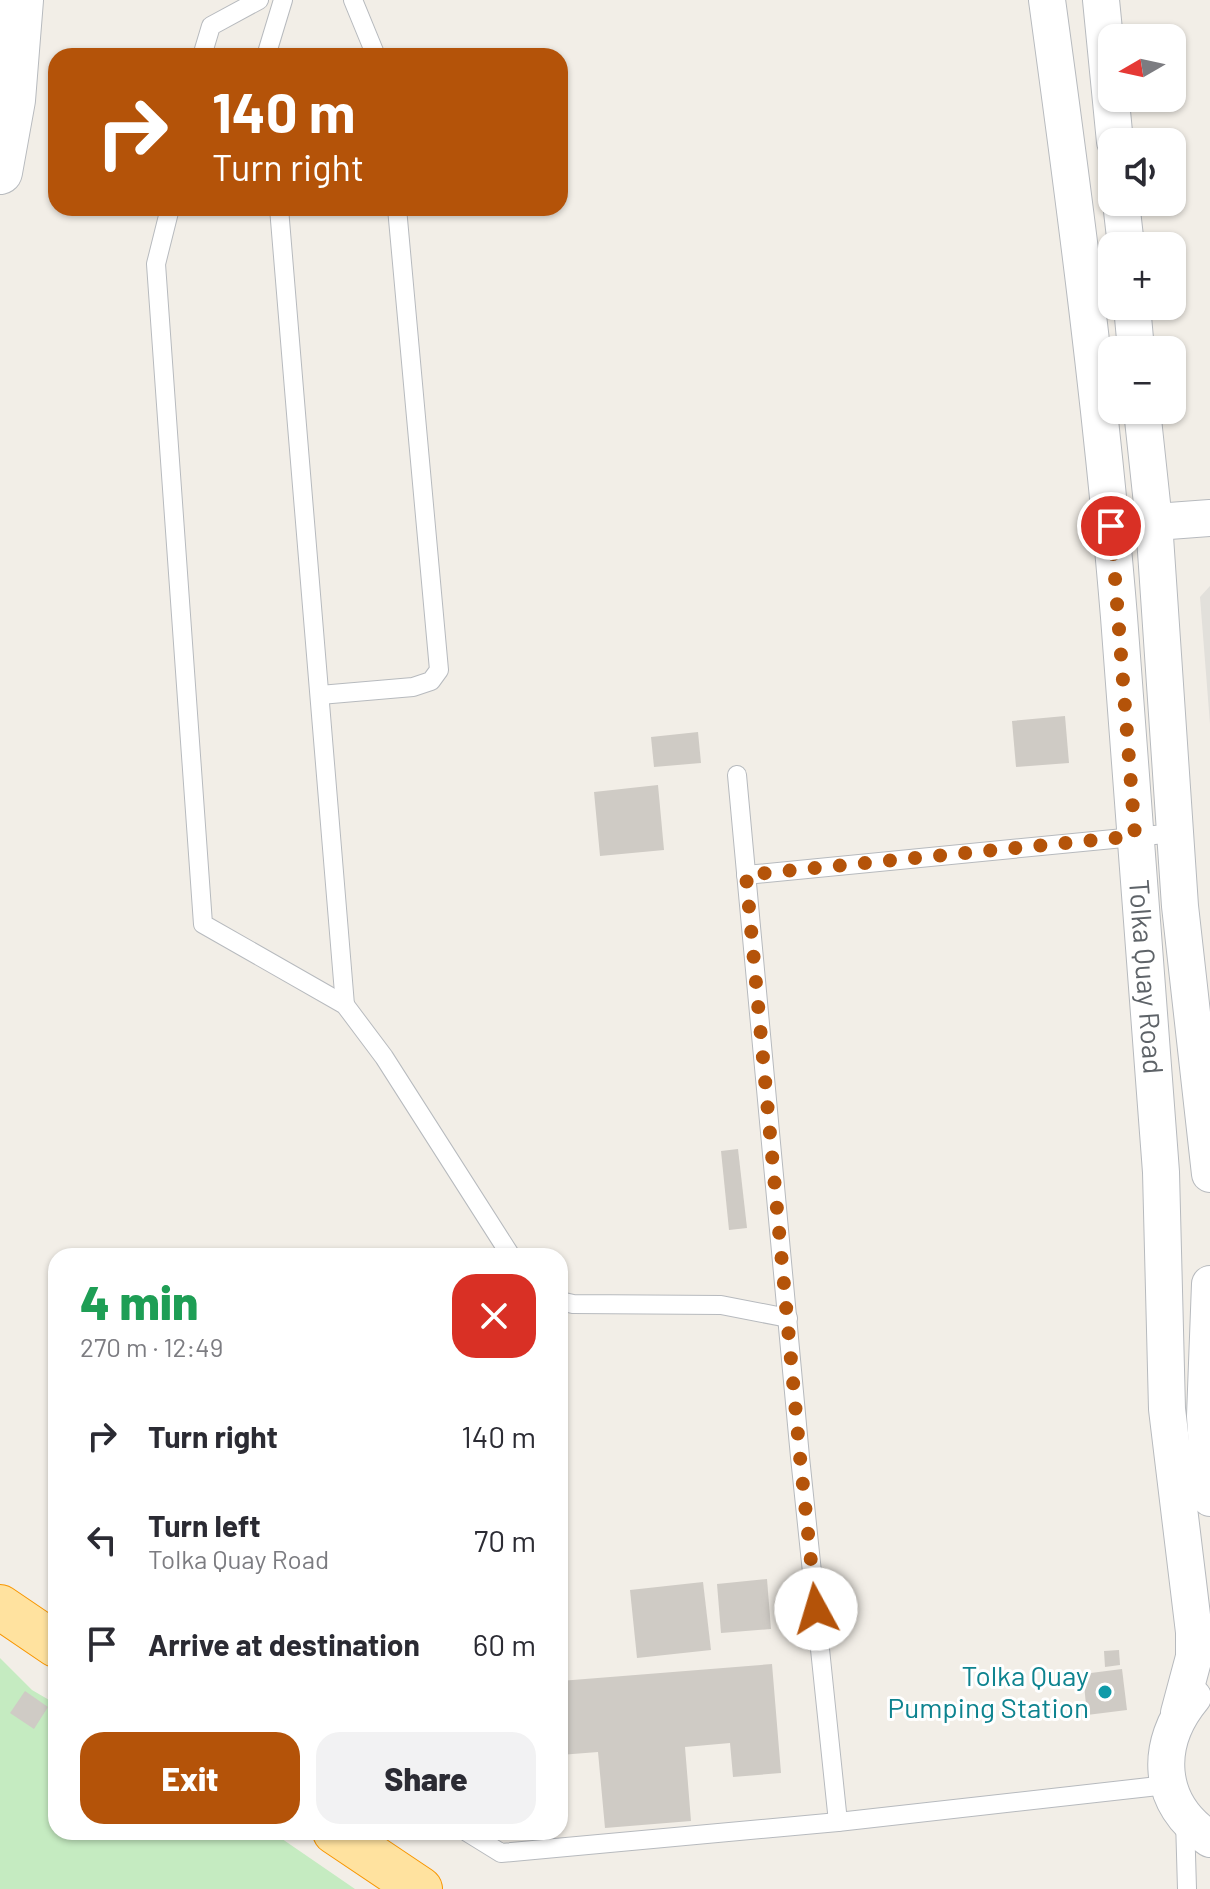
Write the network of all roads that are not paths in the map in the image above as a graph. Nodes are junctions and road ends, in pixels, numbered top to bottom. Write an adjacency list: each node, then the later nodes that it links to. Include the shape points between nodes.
1 (21, 0): 11 (street, via 13,100)
2 (259, 0): 7 (lane, via 211,26)
3 (283, 0): 8 (lane)
4 (353, 0): 9 (lane)
5 (1047, 0): 18 (street, Tolka Quay Road)
6 (1101, 0): 10 (street)
7 (204, 48)
8 (268, 48)
9 (373, 48)
10 (1114, 128)
11 (0, 172)
12 (168, 216): 24 (lane, via 156,264 203,924)
13 (280, 216): 19 (lane)
14 (398, 216): 19 (lane, via 439,670 431,681 413,687)
15 (1144, 424): 17 (street, Tolka Quay Road)
16 (1210, 518): 17 (street)
17 (1154, 522): 18 (street); 21 (street, Tolka Quay Road)
18 (1111, 526): 22 (street, Tolka Quay Road)
19 (320, 695): 24 (lane)
20 (737, 775): 23 (lane)
21 (1175, 833): 22 (lane); 25 (street, Tolka Quay Road)
22 (1135, 836): 23 (lane); 34 (street, Tolka Quay Road, via 1161,1172 1167,1409 1194,1632 1194,1657)
23 (746, 875): 29 (lane)
24 (345, 1005): 26 (lane)
25 (1210, 1174)
26 (506, 1248)
27 (1210, 1284): 30 (street, via 1205,1416)
28 (568, 1303): 29 (lane, via 721,1305)
29 (788, 1318): 36 (lane)
30 (1210, 1498)
31 (0, 1607): 32 (highway)
32 (48, 1640)
33 (1210, 1684): 34 (street)
34 (1179, 1713): 35 (street, Tolka Quay Road, via 1169,1736)
35 (1167, 1783): 36 (lane); 37 (street)
36 (838, 1822): 39 (lane, via 501,1853)
37 (1198, 1829): 41 (lane)
38 (347, 1840): 40 (highway)
39 (480, 1840)
40 (420, 1889)
41 (1187, 1889)

